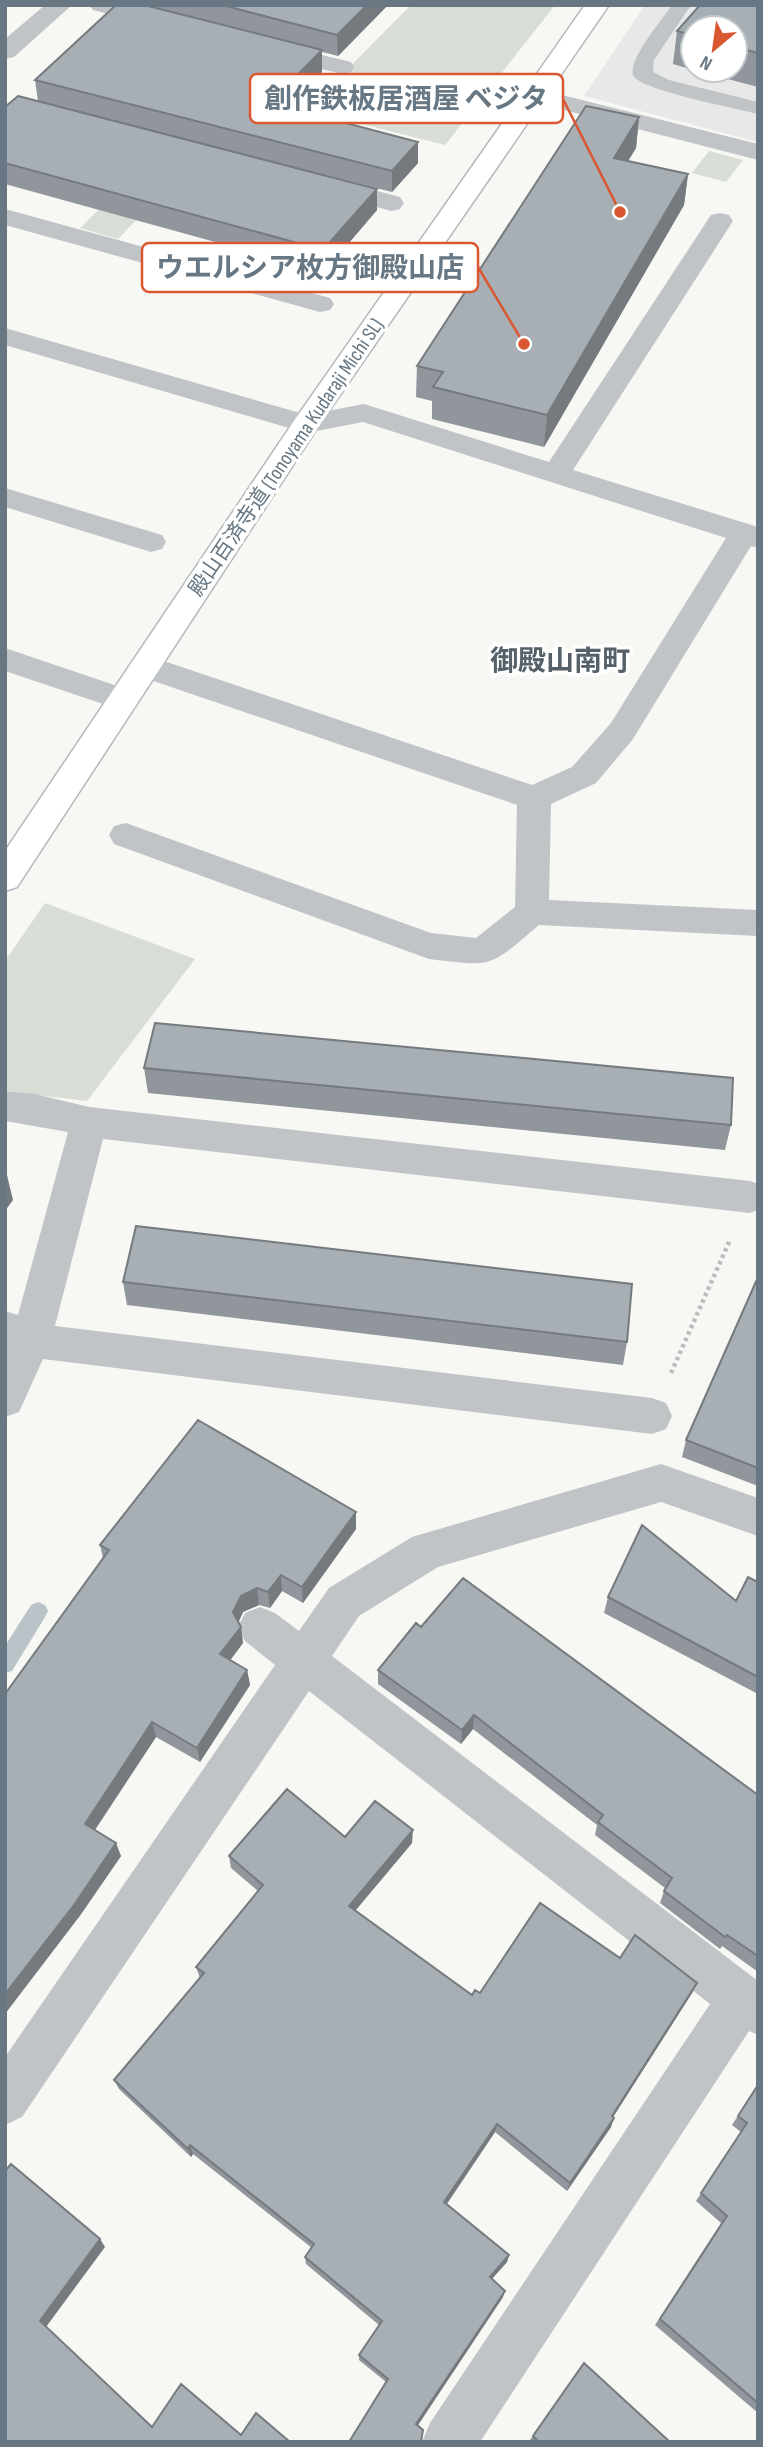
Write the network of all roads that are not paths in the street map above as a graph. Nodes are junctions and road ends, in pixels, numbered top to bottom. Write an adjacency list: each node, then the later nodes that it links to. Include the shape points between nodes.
1 (60, 5): 7 (street)
2 (101, 5): 5 (street)
3 (597, 5): 9 (street, 殿山百済寺道 (Tonoyama Kudaraji Michi SL))
4 (682, 5): 10 (lane, via 644,61 643,75)
5 (181, 26)
6 (248, 43): 8 (street)
7 (5, 52)
8 (342, 67)
9 (534, 95): 11 (street); 18 (street, 殿山百済寺道 (Tonoyama Kudaraji Michi SL))
10 (758, 108)
11 (758, 152)
12 (298, 178): 13 (street)
13 (391, 202)
14 (5, 217): 16 (street)
15 (720, 221): 19 (street)
16 (320, 304)
17 (5, 335): 18 (street)
18 (306, 424): 19 (street, via 364,413); 24 (street, 殿山百済寺道 (Tonoyama Kudaraji Michi SL))
19 (556, 474): 21 (street)
20 (5, 497): 22 (street)
21 (751, 536): 26 (street, via 622,730 584,775)
22 (151, 542)
23 (5, 659): 25 (street)
24 (144, 666): 25 (street, 殿山百済寺道 (Tonoyama Kudaraji Michi SL)); 26 (street)
25 (124, 700): 28 (street, 殿山百済寺道 (Tonoyama Kudaraji Michi SL))
26 (534, 799): 29 (street)
27 (126, 835): 29 (street, via 429,946 482,952)
28 (5, 878)
29 (532, 912): 30 (street)
30 (758, 923)
31 (5, 1106): 32 (street)
32 (89, 1122): 33 (street); 34 (street)
33 (750, 1196)
34 (18, 1334): 35 (street); 36 (street)
35 (5, 1399)
36 (652, 1416)
37 (758, 1517): 39 (street, via 661,1483 427,1551 344,1602)
38 (260, 1627): 39 (street)
39 (303, 1659): 40 (street); 41 (street)
40 (749, 2005): 42 (street)
41 (5, 2100)
42 (465, 2435)

